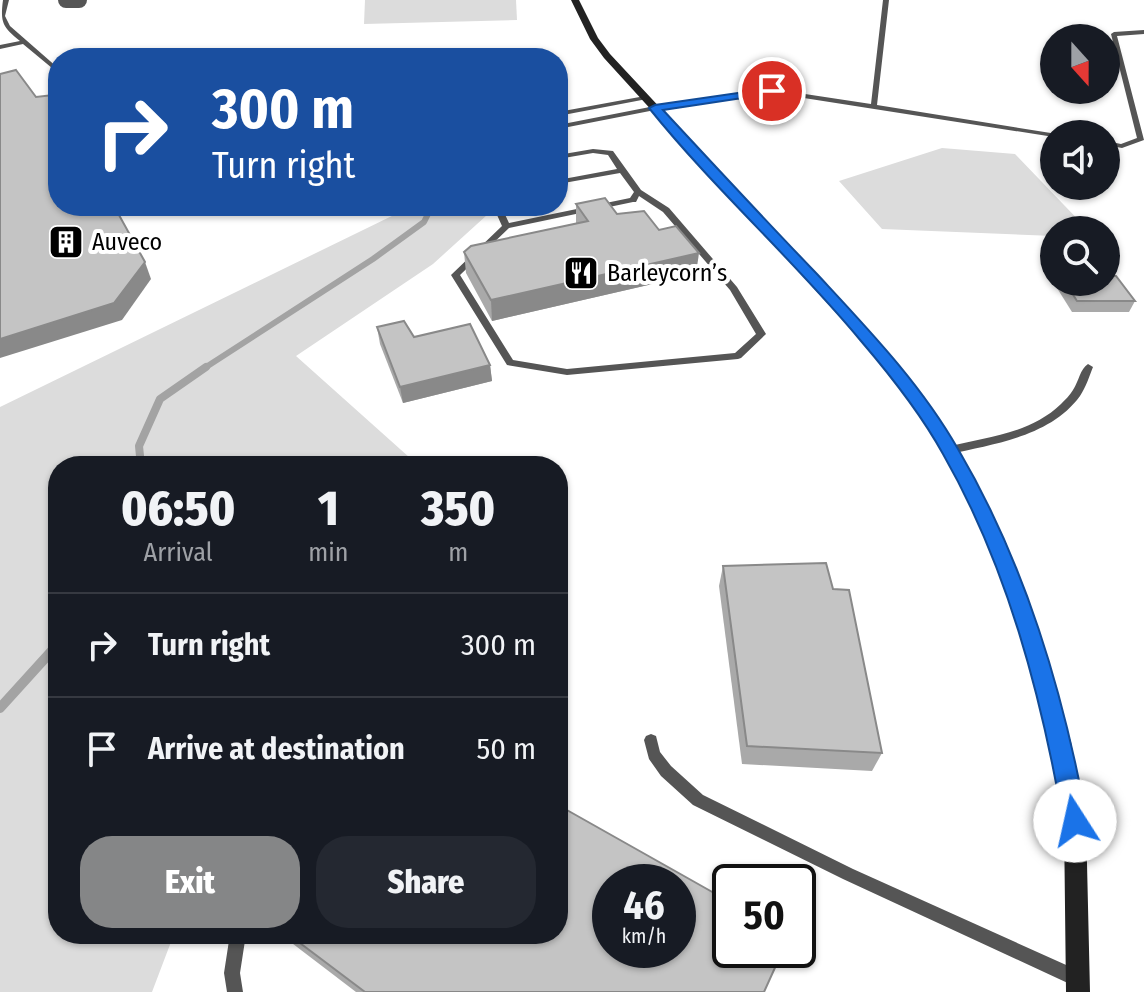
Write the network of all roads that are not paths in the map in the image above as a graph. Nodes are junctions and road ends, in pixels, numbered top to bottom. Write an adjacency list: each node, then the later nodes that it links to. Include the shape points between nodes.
1 (6, 0): 7 (lane, via 2,16)
2 (66, 0): 3 (street)
3 (79, 0)
4 (575, 0): 10 (main road, via 594,39)
5 (886, 0): 11 (lane)
6 (1144, 32): 15 (lane, via 1114,34 1141,139)
7 (24, 42): 8 (lane); 9 (lane)
8 (0, 47)
9 (48, 62)
10 (650, 103): 11 (lane, via 772,91); 12 (lane); 13 (lane); 25 (main road, via 865,336)
11 (874, 105): 14 (lane)
12 (568, 113)
13 (568, 124)
14 (1040, 133)
15 (1120, 146)
16 (568, 155): 17 (lane, via 610,153)
17 (622, 170): 18 (lane); 19 (lane)
18 (568, 180)
19 (638, 192): 20 (lane, via 633,200); 23 (lane, via 666,210 734,289 761,334 738,356 567,372 510,363 455,275)
20 (568, 213)
21 (502, 216): 23 (lane)
22 (555, 216): 23 (lane)
23 (506, 226)
24 (1088, 367): 25 (lane, via 1075,395 1049,419 1024,433)
25 (950, 450): 28 (main road, via 998,543 1061,742 1075,821)
26 (651, 740): 28 (lane, via 666,771 698,800)
27 (236, 944): 29 (lane)
28 (1078, 986)
29 (235, 992)

